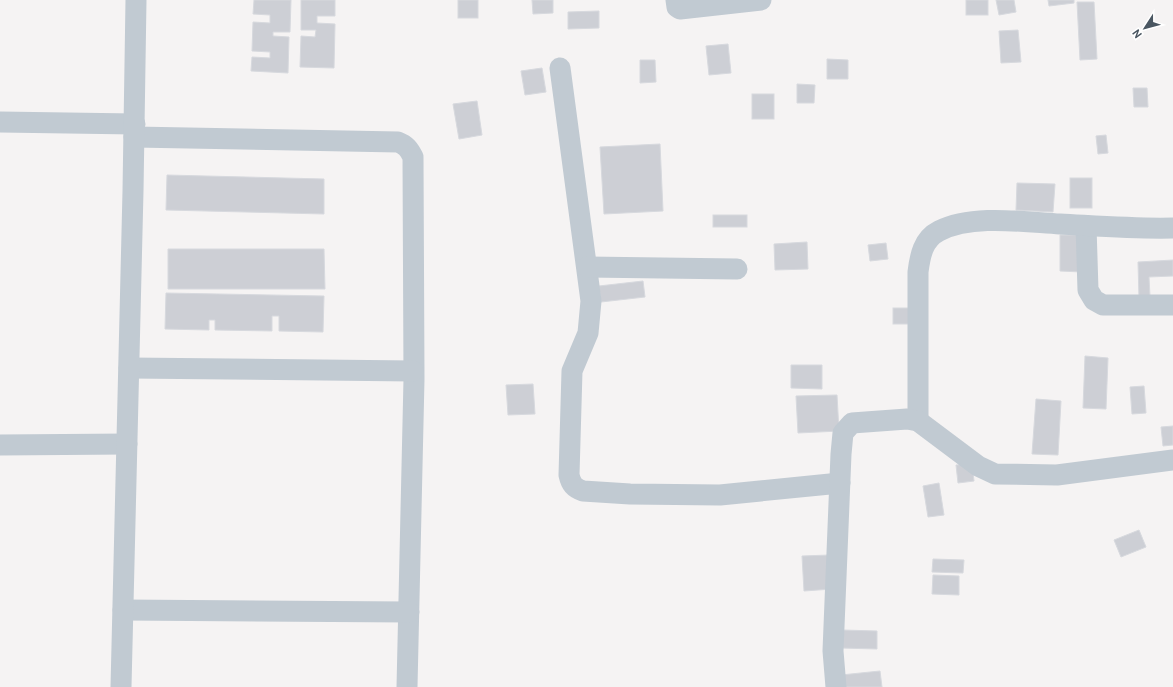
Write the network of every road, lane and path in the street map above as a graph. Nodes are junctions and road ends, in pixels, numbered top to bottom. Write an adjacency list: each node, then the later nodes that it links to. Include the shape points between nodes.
1 (136, 0): 6 (street)
2 (676, 0): 3 (street, via 680,9)
3 (761, 0)
4 (560, 68): 9 (street)
5 (0, 122): 6 (street)
6 (134, 131): 12 (street); 13 (street, via 404,144 413,157 414,178)
7 (1086, 226): 8 (street); 11 (street, via 1088,290 1094,300 1103,305); 14 (street, via 1006,221 968,223 939,231 924,244 920,256 917,309)
8 (1173, 228)
9 (587, 267): 10 (street); 18 (street, via 591,301 588,333 572,371 569,475 571,483 576,488 583,491 630,494 720,495)
10 (737, 269)
11 (1173, 305)
12 (129, 368): 13 (street); 15 (street)
13 (413, 371): 20 (street)
14 (918, 421): 17 (street, via 978,466 995,474 1057,475); 18 (street, via 856,421 849,425 843,433)
15 (127, 444): 16 (street); 19 (street)
16 (0, 446)
17 (1173, 460)
18 (840, 483): 23 (street, via 833,651)
19 (123, 610): 20 (street); 21 (street)
20 (409, 612): 22 (street)
21 (121, 687)
22 (407, 687)
23 (836, 687)

